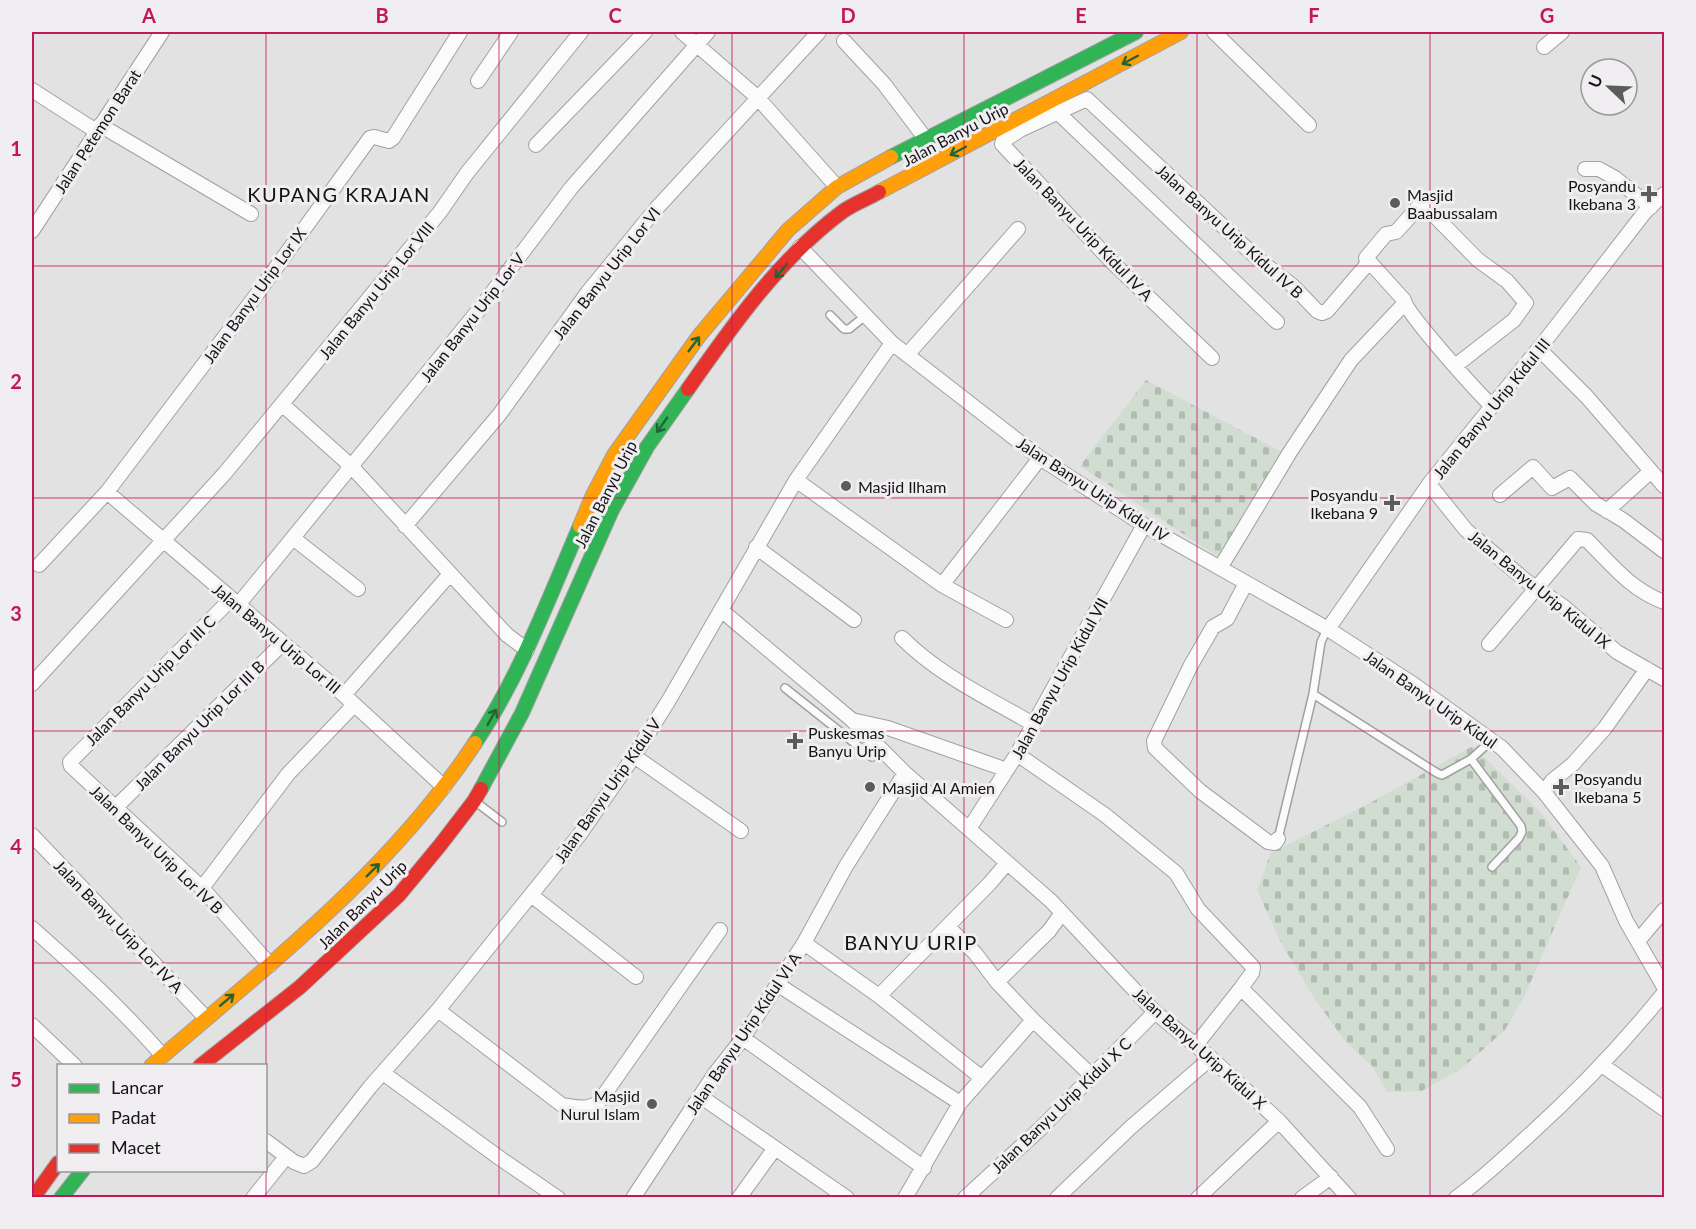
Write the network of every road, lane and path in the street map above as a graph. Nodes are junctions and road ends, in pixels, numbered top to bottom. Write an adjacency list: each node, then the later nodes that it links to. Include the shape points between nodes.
1 (160, 32): 22 (street, Jalan Petemon Barat)
2 (460, 32): 53 (street, Jalan Banyu Urip Lor IX, via 393,138 370,138)
3 (511, 32): 16 (street)
4 (581, 32): 43 (street, Jalan Banyu Urip Lor VIII)
5 (645, 32): 24 (street)
6 (682, 32): 14 (street)
7 (708, 32): 14 (street, Jalan Banyu Urip Lor V)
8 (819, 32): 18 (street, Jalan Banyu Urip Lor VI)
9 (1131, 32): 23 (main road, Jalan Banyu Urip)
10 (1181, 32): 20 (main road, Jalan Banyu Urip, one-way to 20)
11 (1214, 32): 21 (street)
12 (1562, 32): 15 (street)
13 (844, 40): 23 (street)
14 (698, 45): 18 (street); 47 (street, Jalan Banyu Urip Lor V, via 571,188 482,306)
15 (1544, 47)
16 (478, 81)
17 (32, 90): 22 (street)
18 (757, 97): 26 (street); 57 (street, Jalan Banyu Urip Lor VI, via 655,210 588,292 499,415)
19 (1087, 99): 20 (street, Jalan Banyu Urip Kidul IV A); 33 (street, Jalan Banyu Urip Kidul IV B, via 1317,311 1327,312)
20 (1053, 108): 32 (main road, Jalan Banyu Urip, one-way to 32, via 844,211); 37 (street); 41 (street, Jalan Banyu Urip Kidul IV A, via 1002,144 1111,261)
21 (1309, 124)
22 (98, 128): 29 (street); 31 (street, Jalan Petemon Barat)
23 (925, 138): 26 (main road, Jalan Banyu Urip)
24 (536, 145)
25 (1585, 169): 28 (street, via 1599,169 1615,178)
26 (837, 187): 45 (main road, Jalan Banyu Urip, one-way to 26, via 699,336 788,230)
27 (1665, 194): 28 (street, Jalan Banyu Urip Kidul III)
28 (1651, 207): 39 (street, Jalan Banyu Urip Kidul III)
29 (251, 214)
30 (1018, 229): 40 (street)
31 (32, 231)
32 (800, 248): 36 (street, Jalan Banyu Urip Kidul IV); 48 (main road, Jalan Banyu Urip, one-way to 48, via 726,335)
33 (1369, 262): 34 (street); 42 (street, via 1366,256 1423,203 1478,260 1523,298 1525,306 1514,320)
34 (1404, 304): 42 (street); 63 (street, via 1351,360)
35 (830, 315): 36 (lane, via 849,329)
36 (865, 316): 38 (street, Jalan Banyu Urip Kidul IV)
37 (1277, 322)
38 (892, 343): 40 (street, Jalan Banyu Urip Kidul IV); 50 (street, Jalan Banyu Urip Kidul V)
39 (1539, 349): 44 (street, Jalan Banyu Urip Kidul III); 49 (street)
40 (907, 355): 46 (street, Jalan Banyu Urip Kidul IV)
41 (1212, 358)
42 (1455, 366): 44 (street)
43 (283, 405): 47 (street); 59 (street, Jalan Banyu Urip Lor VIII)
44 (1492, 406): 51 (street, Jalan Banyu Urip Kidul III)
45 (614, 455): 48 (main road); 78 (main road, Jalan Banyu Urip)
46 (1040, 458): 56 (street, Jalan Banyu Urip Kidul IV); 66 (street)
47 (351, 466): 57 (street); 58 (street, Jalan Banyu Urip Lor V)
48 (633, 469): 98 (main road, Jalan Banyu Urip, via 522,713)
49 (1651, 471): 52 (street); 55 (street)
50 (796, 480): 60 (street, Jalan Banyu Urip Kidul V); 66 (street)
51 (1430, 484): 67 (street, Jalan Banyu Urip Kidul IX, via 1466,530); 74 (street, Jalan Banyu Urip Kidul III)
52 (1665, 486)
53 (106, 492): 59 (street, Jalan Banyu Urip Lor III); 62 (street, Jalan Banyu Urip Lor IX)
54 (1500, 495): 55 (street, via 1534,467 1552,489 1570,478)
55 (1607, 511): 61 (street)
56 (1144, 525): 63 (street, Jalan Banyu Urip Kidul IV); 86 (street, Jalan Banyu Urip Kidul VII)
57 (405, 526): 64 (street)
58 (293, 538): 68 (street); 69 (street, Jalan Banyu Urip Lor V)
59 (162, 540): 69 (street, Jalan Banyu Urip Lor III); 81 (street, Jalan Banyu Urip Lor VIII)
60 (756, 547): 71 (street, Jalan Banyu Urip Kidul V); 72 (street)
61 (1665, 551)
62 (39, 565)
63 (1220, 568): 65 (street, Jalan Banyu Urip Kidul IV)
64 (450, 574): 78 (street, via 507,635); 84 (street)
65 (1246, 583): 74 (street, Jalan Banyu Urip Kidul IV); 104 (street, via 1227,619 1213,627 1154,741 1155,748 1200,792 1268,842)
66 (942, 585): 73 (street)
67 (1537, 588): 70 (street, via 1581,538 1628,583); 77 (street); 79 (street, Jalan Banyu Urip Kidul IX, via 1617,652)
68 (358, 589)
69 (234, 602): 76 (street, Jalan Banyu Urip Lor III); 93 (street, Jalan Banyu Urip Lor III C)
70 (1665, 602)
71 (721, 610): 85 (street, Jalan Banyu Urip Kidul X); 90 (street, Jalan Banyu Urip Kidul V)
72 (854, 620)
73 (1006, 620)
74 (1328, 629): 83 (lane, via 1321,642); 88 (street, Jalan Banyu Urip Kidul)
75 (902, 638): 86 (street, via 951,678)
76 (283, 643): 84 (street, Jalan Banyu Urip Lor III); 99 (street, Jalan Banyu Urip Lor III B)
77 (1489, 644)
78 (527, 650): 96 (main road, Jalan Banyu Urip, one-way to 78, via 490,721)
79 (1647, 669): 80 (street, Jalan Banyu Urip Kidul IX); 97 (street, via 1605,728)
80 (1665, 679)
81 (32, 684)
82 (785, 688): 87 (lane)
83 (1313, 694): 92 (lane, via 1437,773 1442,775); 104 (lane)
84 (349, 700): 96 (street, Jalan Banyu Urip Lor III); 107 (street)
85 (847, 716): 87 (lane); 94 (street); 95 (street, Jalan Banyu Urip Kidul X)
86 (1033, 724): 89 (street, Jalan Banyu Urip Kidul VII)
87 (832, 725): 91 (lane)
88 (1492, 740): 92 (lane); 97 (street, Jalan Banyu Urip Kidul)
89 (1017, 754): 94 (street, Jalan Banyu Urip Kidul VII); 122 (street, via 1105,815 1176,873 1198,909 1253,967)
90 (634, 756): 102 (street); 108 (street, Jalan Banyu Urip Kidul V, via 580,834)
91 (872, 757)
92 (1471, 759): 106 (lane, via 1521,826 1519,838)
93 (70, 760): 99 (street, Jalan Banyu Urip Lor IV B, via 71,766)
94 (1007, 770): 101 (street, Jalan Banyu Urip Kidul VII)
95 (905, 773): 101 (street, Jalan Banyu Urip Kidul X); 115 (street, Jalan Banyu Urip Kidul VI A, via 846,866)
96 (444, 788): 116 (main road, Jalan Banyu Urip, one-way to 96, via 383,860)
97 (1544, 792): 114 (street, Jalan Banyu Urip Kidul, via 1602,866)
98 (474, 801): 100 (lane); 136 (main road, Jalan Banyu Urip, via 399,895 300,987)
99 (115, 808): 107 (street, Jalan Banyu Urip Lor IV B)
100 (502, 822)
101 (969, 829): 105 (street, Jalan Banyu Urip Kidul X)
102 (741, 831)
103 (32, 835): 127 (street, Jalan Banyu Urip Lor IV A)
104 (1278, 839)
105 (1007, 863): 110 (street, Jalan Banyu Urip Kidul X); 111 (street)
106 (1492, 867)
107 (202, 888): 116 (street, Jalan Banyu Urip Lor IV B)
108 (531, 895): 118 (street); 125 (street, Jalan Banyu Urip Kidul V)
109 (1665, 910): 114 (street)
110 (1062, 913): 119 (street, via 1049,931); 126 (street, Jalan Banyu Urip Kidul X)
111 (948, 927): 119 (street); 124 (street)
112 (32, 928): 132 (street, via 127,1015)
113 (720, 930): 125 (street, via 593,1106 562,1105)
114 (1638, 941): 117 (street, Jalan Banyu Urip Kidul)
115 (804, 943): 120 (street, Jalan Banyu Urip Kidul VI A); 124 (street)
116 (270, 965): 127 (main road, Jalan Banyu Urip, one-way to 116)
117 (1660, 969): 121 (street, Jalan Banyu Urip Kidul)
118 (636, 977)
119 (997, 981): 128 (street)
120 (777, 984): 130 (street, Jalan Banyu Urip Kidul VI A); 142 (street)
121 (1665, 987)
122 (1241, 988): 131 (street); 147 (street, via 1360,1107)
123 (1665, 993): 137 (street)
124 (879, 996): 139 (street)
125 (438, 1010): 138 (street, Jalan Banyu Urip Kidul V)
126 (1155, 1012): 131 (street, Jalan Banyu Urip Kidul X); 140 (street, Jalan Banyu Urip Kidul X C)
127 (206, 1018): 132 (main road, Jalan Banyu Urip)
128 (1033, 1020): 139 (street); 140 (street)
129 (32, 1025): 134 (street)
130 (743, 1038): 141 (street, Jalan Banyu Urip Kidul VI A); 150 (street)
131 (1196, 1045): 133 (street, Jalan Banyu Urip Kidul X)
132 (162, 1055): 135 (main road, Jalan Banyu Urip)
133 (1211, 1058): 144 (street, Jalan Banyu Urip Kidul X); 163 (street)
134 (74, 1064)
135 (152, 1064)
136 (201, 1064)
137 (1602, 1065): 143 (street); 153 (street)
138 (383, 1073): 148 (street, Jalan Banyu Urip Kidul V, via 309,1164 304,1166); 158 (street)
139 (977, 1074): 142 (street)
140 (1092, 1076): 162 (street, Jalan Banyu Urip Kidul X C)
141 (700, 1096): 146 (street); 159 (street, Jalan Banyu Urip Kidul VI A)
142 (960, 1103): 150 (street)
143 (1665, 1108)
144 (1280, 1121): 152 (street, Jalan Banyu Urip Kidul X); 164 (street)
145 (267, 1142): 148 (street)
146 (775, 1148): 155 (street); 160 (street)
147 (1387, 1149)
148 (286, 1157): 154 (street)
149 (57, 1164): 156 (main road)
150 (924, 1168): 161 (street)
151 (81, 1172): 157 (main road)
152 (1331, 1177): 165 (street); 166 (street, Jalan Banyu Urip Kidul X)
153 (1472, 1186): 167 (street); 168 (street)
154 (260, 1195)
155 (841, 1196)
156 (33, 1197)
157 (62, 1197)
158 (558, 1197)
159 (633, 1197)
160 (739, 1197)
161 (904, 1197)
162 (965, 1197)
163 (1057, 1197)
164 (1198, 1197)
165 (1302, 1197)
166 (1349, 1197)
167 (1456, 1197)
168 (1482, 1197)

